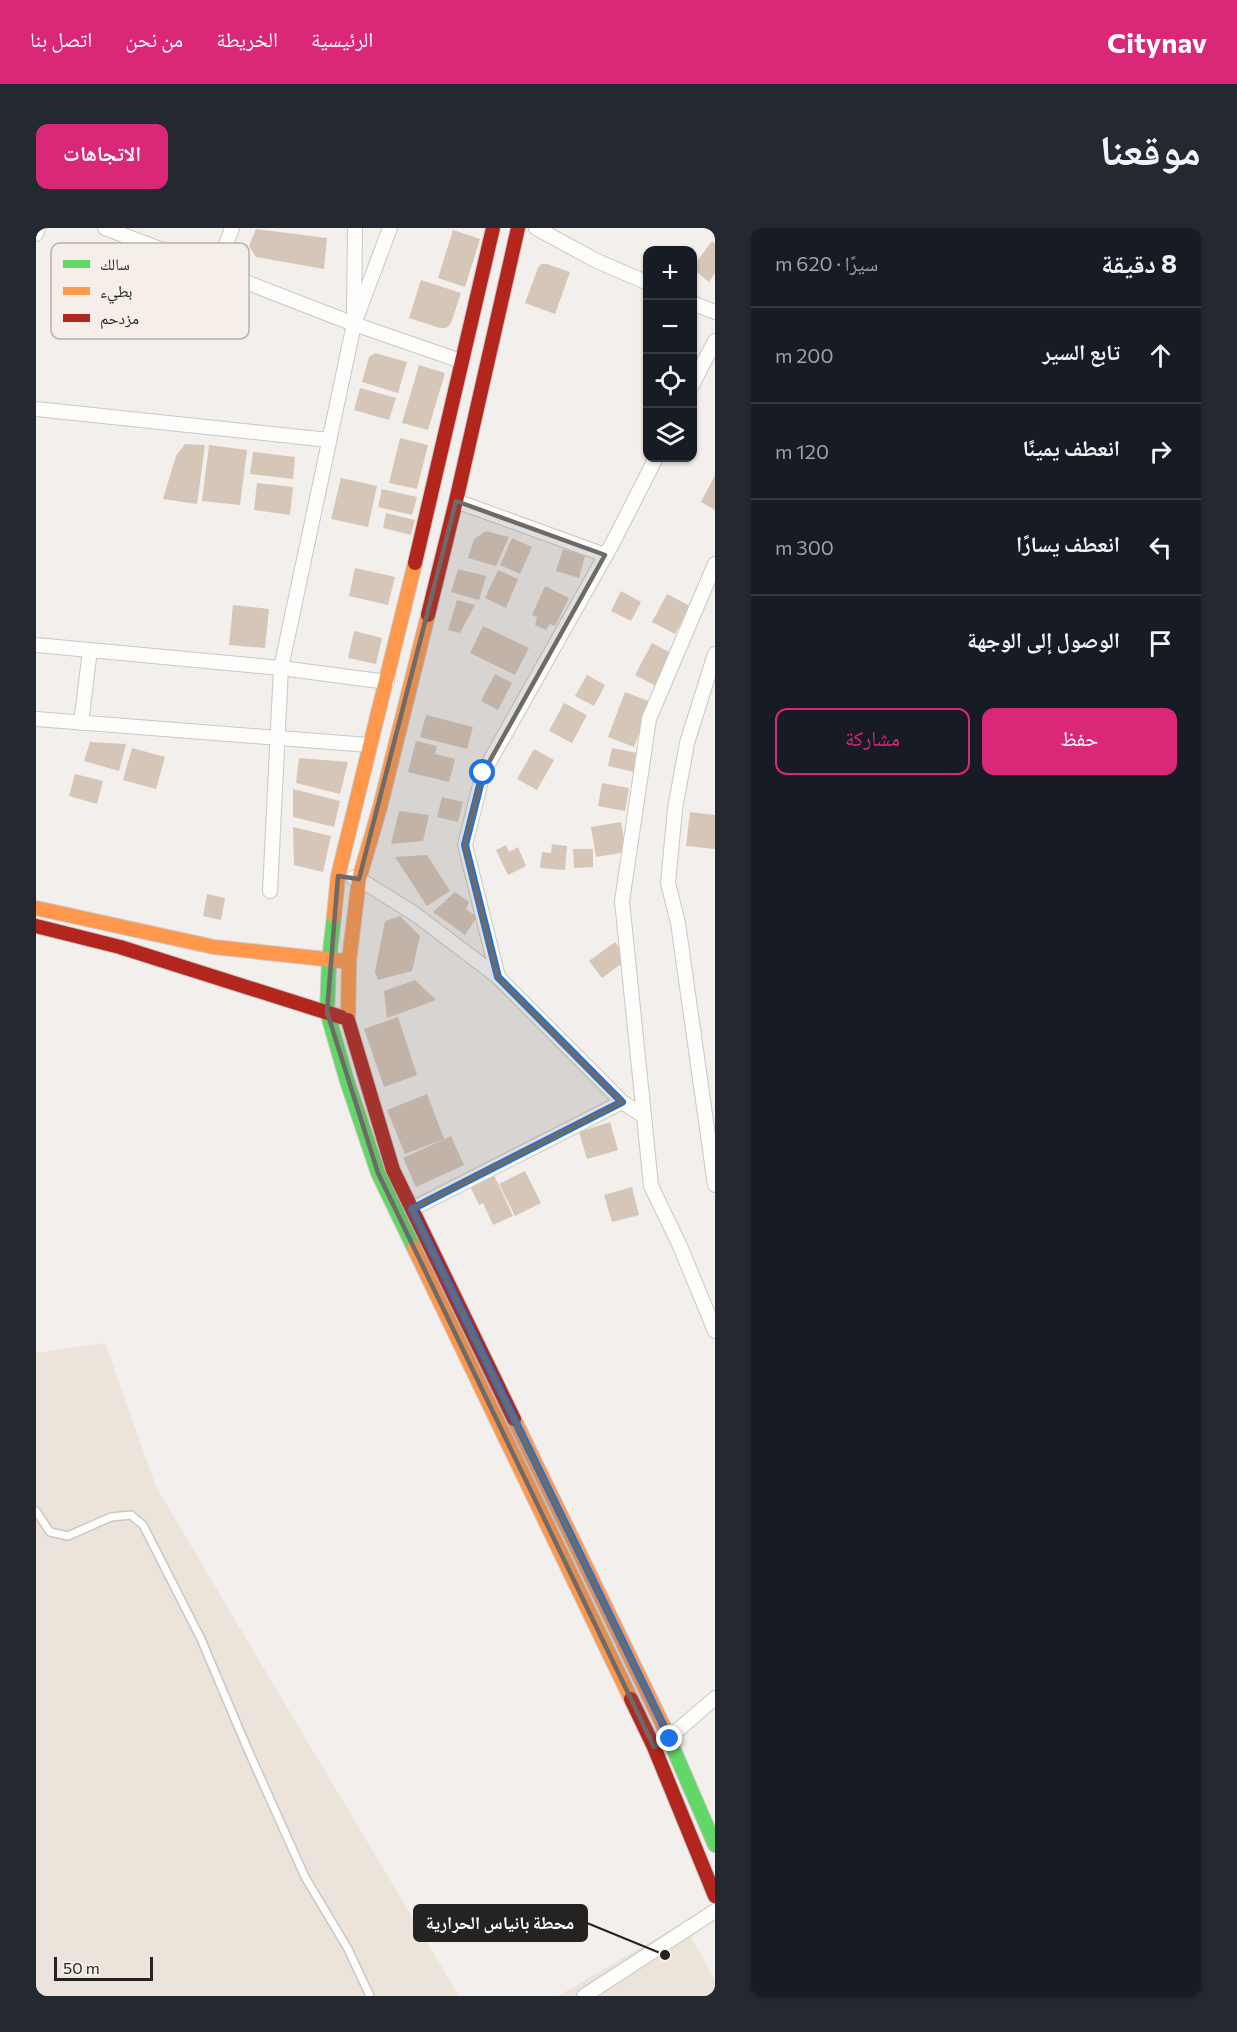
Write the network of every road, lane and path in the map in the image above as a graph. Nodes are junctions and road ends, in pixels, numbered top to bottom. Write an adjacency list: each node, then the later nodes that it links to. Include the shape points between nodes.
1 (38, 228): 9 (street)
2 (105, 228): 10 (street)
3 (232, 228): 11 (street)
4 (355, 228): 16 (street)
5 (390, 228): 16 (street)
6 (493, 228): 18 (main road)
7 (518, 228): 23 (main road)
8 (536, 228): 12 (street)
9 (36, 234)
10 (144, 243)
11 (227, 243)
12 (643, 281)
13 (249, 283): 16 (street)
14 (697, 305): 15 (street)
15 (715, 312)
16 (354, 324): 18 (street); 21 (street)
17 (715, 340): 19 (street)
18 (461, 361): 31 (main road)
19 (697, 377)
20 (36, 409): 21 (street)
21 (329, 440): 30 (street)
22 (654, 462): 24 (street)
23 (456, 501): 24 (street); 37 (main road)
24 (605, 555): 43 (street, via 480,783 465,845)
25 (715, 564): 26 (street)
26 (712, 583): 47 (street, via 649,719 622,901)
27 (36, 645): 28 (street)
28 (90, 650): 30 (street); 33 (street)
29 (715, 654): 48 (street, via 687,743 675,809 668,883 678,923)
30 (281, 668): 31 (street); 34 (street)
31 (387, 682): 35 (main road)
32 (36, 719): 33 (street)
33 (81, 723): 34 (street)
34 (277, 739): 35 (street); 38 (street)
35 (369, 745): 36 (main road)
36 (338, 876): 37 (street); 41 (main road)
37 (359, 879): 42 (main road); 43 (street, via 416,914)
38 (270, 891)
39 (36, 908): 41 (main road, via 214,947)
40 (36, 926): 44 (main road, via 120,947)
41 (329, 960): 42 (main road); 44 (main road)
42 (349, 962): 45 (main road)
43 (498, 977): 46 (street)
44 (327, 1012): 45 (main road); 54 (main road, via 378,1173)
45 (348, 1019): 49 (main road, via 393,1170)
46 (622, 1102): 47 (street); 49 (street)
47 (644, 1116): 50 (street, via 651,1186)
48 (715, 1185)
49 (412, 1209): 53 (main road)
50 (715, 1331)
51 (36, 1511): 58 (lane, via 50,1532 68,1536 111,1517 130,1515 143,1525 201,1639 305,1877 348,1949)
52 (715, 1698): 53 (street)
53 (670, 1739): 54 (street); 55 (main road)
54 (654, 1747): 56 (main road)
55 (715, 1845)
56 (715, 1896)
57 (715, 1911): 59 (street)
58 (370, 1996)
59 (584, 1996)

